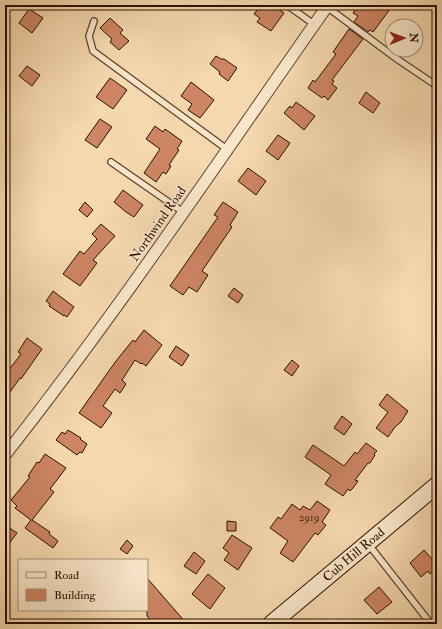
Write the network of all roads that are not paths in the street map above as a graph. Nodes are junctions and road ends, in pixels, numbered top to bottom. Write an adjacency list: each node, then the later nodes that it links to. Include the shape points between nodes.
1 (287, 5): 4 (lane)
2 (328, 6): 4 (street, Northwind Road); 5 (lane)
3 (94, 21): 6 (lane, via 89,36 93,51)
4 (315, 25): 6 (street, Northwind Road)
5 (437, 86)
6 (228, 150): 8 (street, Northwind Road)
7 (111, 162): 8 (lane)
8 (183, 212): 9 (street, Northwind Road, via 51,396)
9 (5, 455)
10 (437, 485): 11 (street, Cub Hill Road)
11 (367, 543): 12 (street, Cub Hill Road); 13 (lane)
12 (271, 624)
13 (431, 624)

